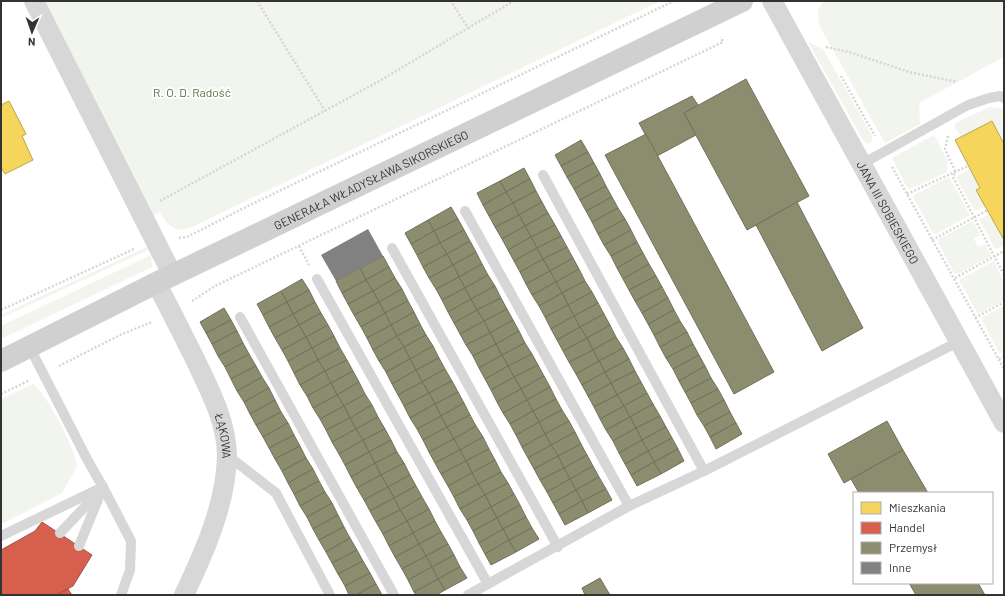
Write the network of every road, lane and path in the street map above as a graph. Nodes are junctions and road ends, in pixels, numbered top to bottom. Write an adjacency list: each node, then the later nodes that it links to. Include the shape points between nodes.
1 (34, 1): 38 (street, ŁĄKOWA)
2 (257, 1): 16 (path)
3 (451, 1): 8 (path)
4 (514, 1): 8 (path)
5 (674, 1): 29 (path)
6 (742, 1): 38 (main road, GENERAŁA WŁADYSŁAWA SIKORSKIEGO)
7 (772, 1): 20 (street, JANA III SOBIESKIEGO)
8 (468, 28): 16 (path)
9 (723, 42): 41 (path, via 215,286)
10 (823, 42): 11 (path)
11 (826, 47): 12 (path); 14 (path, via 909,72)
12 (829, 54)
13 (841, 74): 18 (path)
14 (957, 82)
15 (1004, 98): 20 (lane, via 989,98 968,105)
16 (325, 111): 25 (path)
17 (950, 131): 22 (path, via 945,149)
18 (875, 136)
19 (889, 162): 24 (path)
20 (862, 164): 44 (street, JANA III SOBIESKIEGO)
21 (968, 166): 22 (path)
22 (955, 171): 24 (path); 28 (path, via 953,177)
23 (543, 175): 54 (lane)
24 (907, 194): 30 (path)
25 (155, 204)
26 (988, 210): 28 (path)
27 (465, 211): 56 (lane)
28 (974, 216): 30 (path); 34 (path)
29 (188, 237)
30 (932, 240): 36 (path)
31 (135, 248): 40 (path)
32 (392, 248): 60 (lane)
33 (1004, 251): 34 (path)
34 (994, 256): 35 (path); 36 (path)
35 (1004, 275)
36 (955, 278): 43 (path)
37 (317, 279): 61 (lane)
38 (164, 280): 41 (street, ŁĄKOWA); 45 (main road, GENERAŁA WŁADYSŁAWA SIKORSKIEGO)
39 (1004, 302): 43 (path)
40 (1, 310)
41 (173, 313): 50 (path, via 120,335); 53 (street, ŁĄKOWA, via 215,403)
42 (240, 317): 65 (lane)
43 (975, 318): 47 (path)
44 (958, 342): 52 (street, JANA III SOBIESKIEGO); 54 (lane)
45 (30, 348): 48 (main road, GENERAŁA WŁADYSŁAWA SIKORSKIEGO); 50 (lane)
46 (1004, 356): 47 (path)
47 (999, 359): 49 (path)
48 (1, 361)
49 (1004, 369)
50 (44, 374): 51 (path); 55 (lane)
51 (1, 394)
52 (1004, 423)
53 (227, 455): 63 (street, ŁĄKOWA, via 219,503 208,540); 64 (lane, via 276,493)
54 (704, 471): 56 (lane)
55 (103, 487): 57 (lane); 58 (lane); 59 (lane); 62 (lane, via 131,541 130,570)
56 (629, 506): 60 (lane)
57 (60, 534)
58 (1, 536)
59 (79, 546)
60 (558, 547): 61 (lane)
61 (488, 584): 66 (lane)
62 (120, 595)
63 (184, 595)
64 (330, 595)
65 (394, 595)
66 (468, 595)

